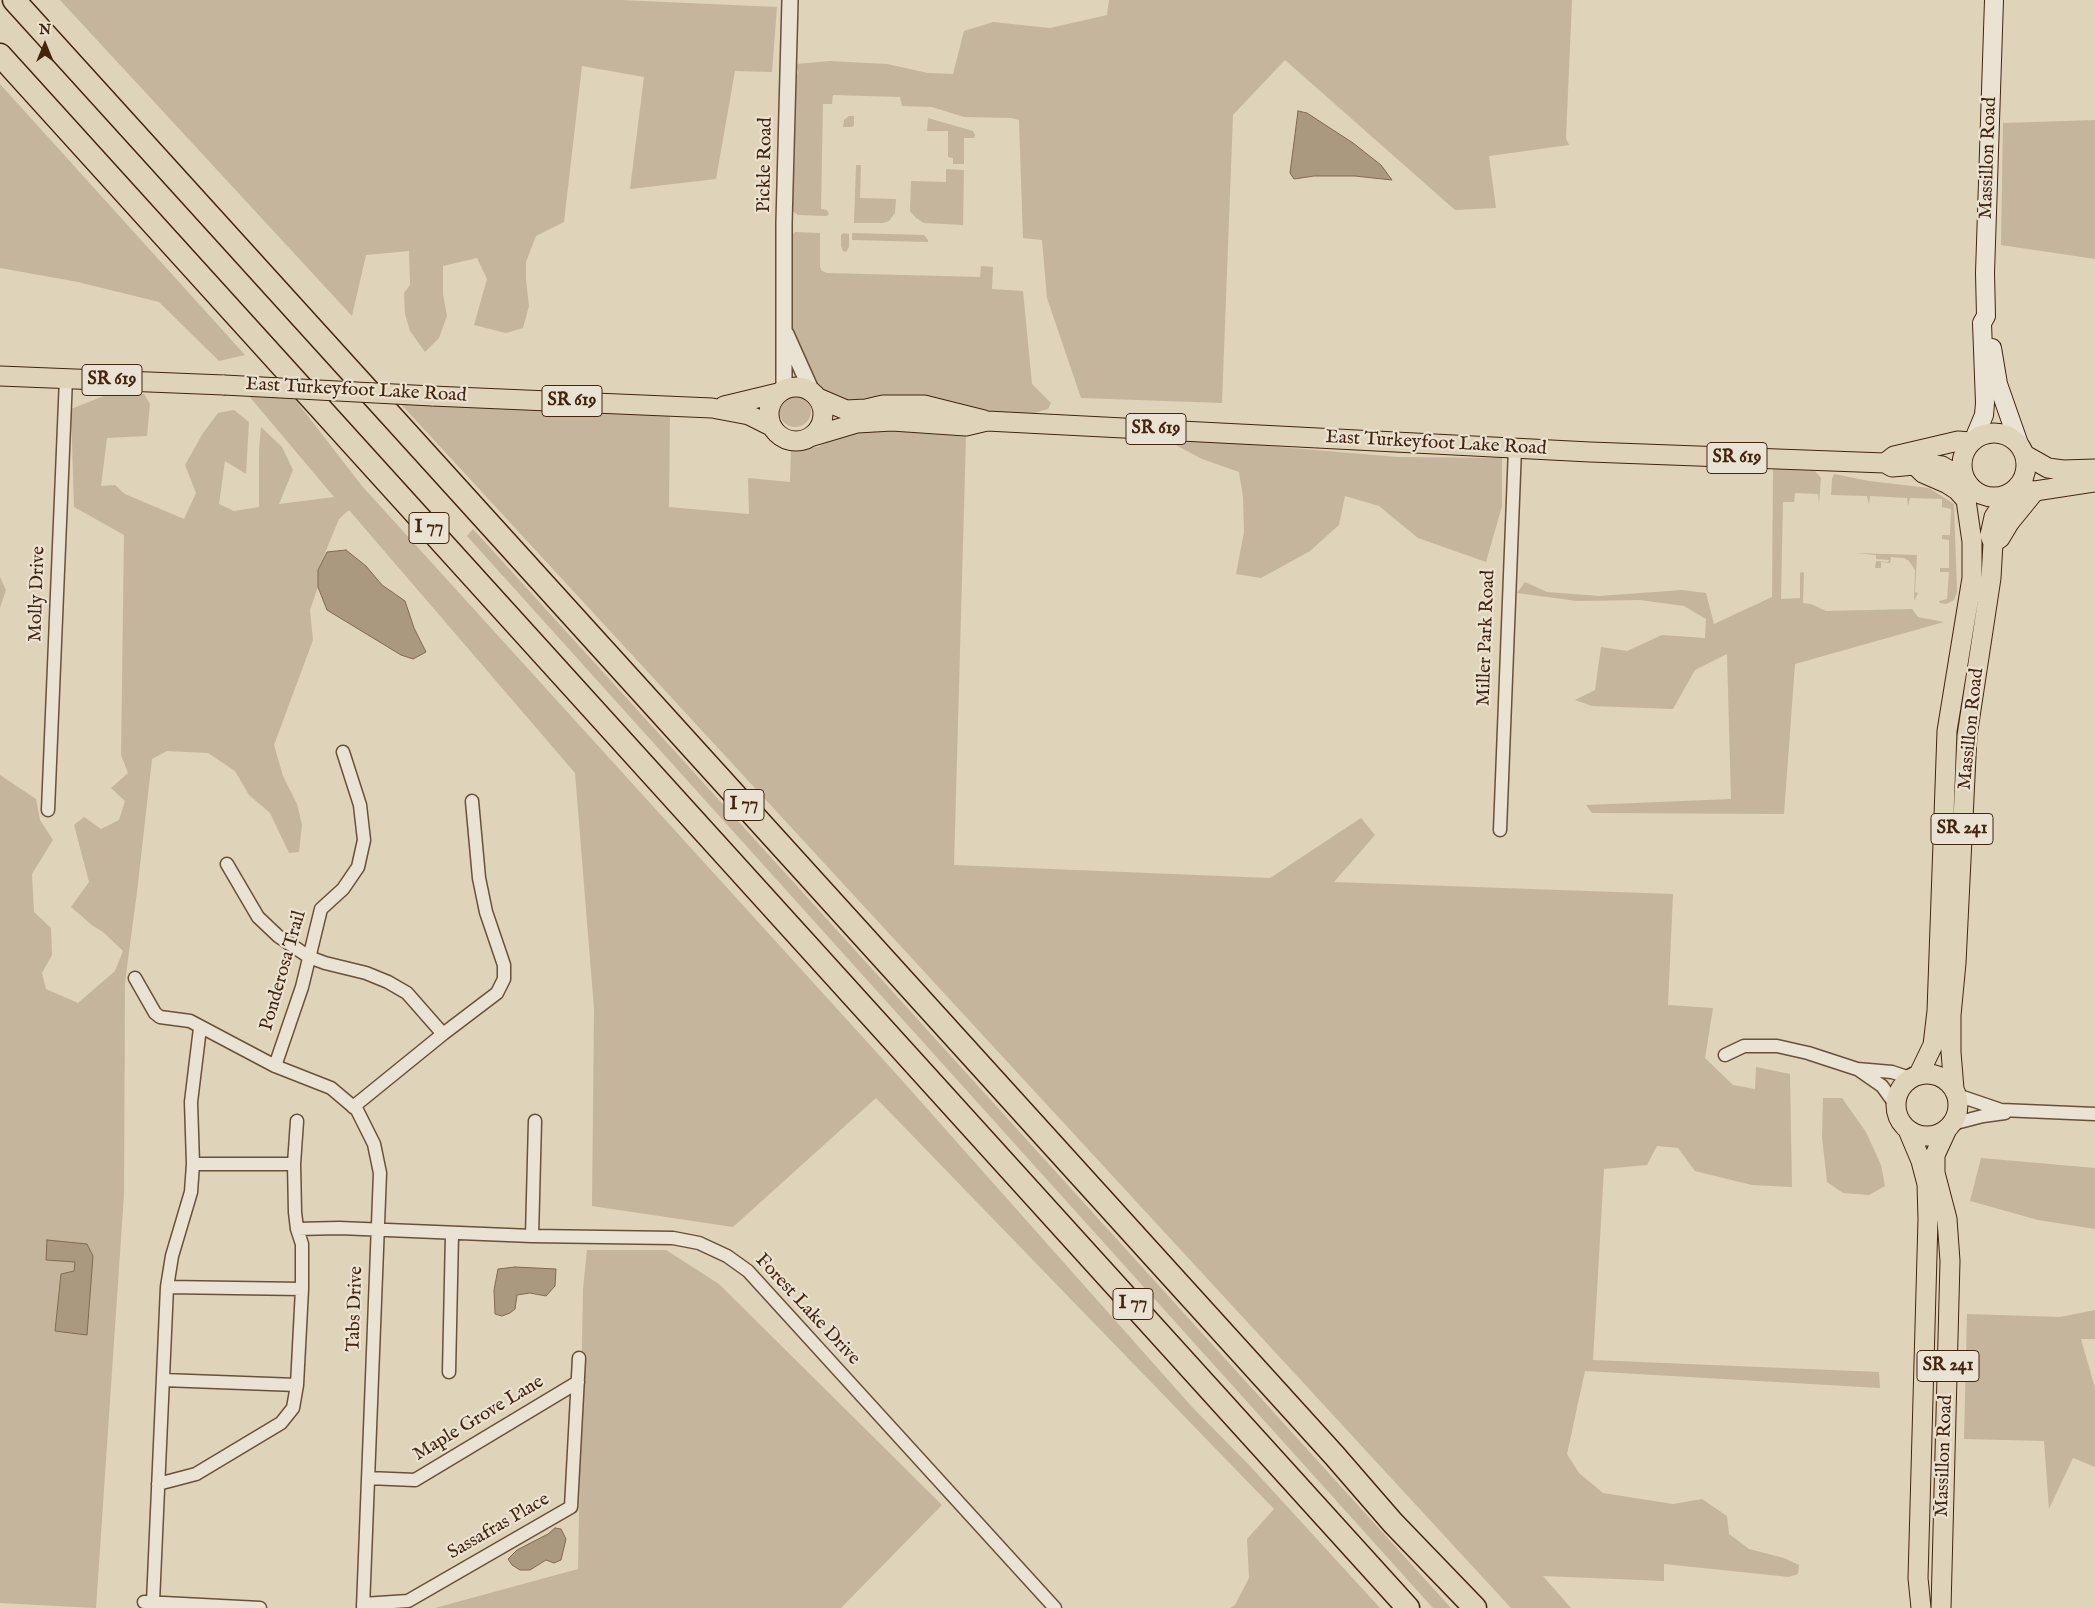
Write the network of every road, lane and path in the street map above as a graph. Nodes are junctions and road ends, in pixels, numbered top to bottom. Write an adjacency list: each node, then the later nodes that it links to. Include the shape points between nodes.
1 (14, 0): 67 (highway, I 77, via 1393,1523)
2 (790, 0): 6 (street, Pickle Road)
3 (1994, 0): 5 (main road, Massillon Road)
4 (0, 55): 66 (highway, I 77)
5 (1986, 316): 15 (main road, Massillon Road, via 1982,323 1984,414); 17 (main road, Massillon Road, via 1991,323 1998,384)
6 (784, 330): 9 (street, Pickle Road); 10 (street, Pickle Road)
7 (0, 376): 8 (main road, East Turkeyfoot Lake Road / SR 619)
8 (66, 378): 11 (main road, East Turkeyfoot Lake Road / SR 619, bridge); 28 (street, Molly Drive)
9 (781, 391): 10 (main road, via 804,388); 11 (main road, East Turkeyfoot Lake Road); 13 (main road, via 769,408)
10 (815, 395): 12 (main road, East Turkeyfoot Lake Road, via 846,410 866,410 883,405 924,405); 14 (main road, via 822,406 822,424)
11 (712, 408): 13 (main road, East Turkeyfoot Lake Road, via 749,414)
12 (987, 421): 14 (main road, East Turkeyfoot Lake Road, via 966,426 892,421 857,423); 16 (main road, East Turkeyfoot Lake Road / SR 619)
13 (771, 426): 14 (main road, via 784,438 802,441)
14 (810, 437)
15 (1972, 440): 17 (main road, via 1993,432 2012,438); 18 (main road, East Turkeyfoot Lake Road / SR 619, via 1894,456); 21 (main road, via 1963,453)
16 (1515, 448): 18 (main road, East Turkeyfoot Lake Road / SR 619); 29 (street, Miller Park Road)
17 (2022, 449): 20 (main road, via 2048,468); 23 (main road, via 2026,471)
18 (1885, 463): 19 (main road, East Turkeyfoot Lake Road / SR 619, via 1892,467)
19 (1916, 466): 21 (main road, East Turkeyfoot Lake Road / SR 619, via 1942,466); 24 (main road, via 1923,473 1957,490)
20 (2095, 469)
21 (1964, 477): 23 (main road, via 1980,495 2000,497); 24 (main road, Massillon Road / SR 241)
22 (2095, 482): 23 (main road)
23 (2020, 491): 25 (main road, via 2009,523); 25 (main road, Massillon Road / SR 241, via 1994,517 1990,535)
24 (1966, 500): 38 (main road, Massillon Road / SR 241, via 1972,542 1972,578 1947,731 1937,1011 1933,1045)
25 (1993, 543): 39 (main road, Massillon Road / SR 241, via 1991,578 1967,736 1951,1014)
26 (343, 752): 31 (street, Ponderosa Trail, via 360,805 364,840 358,867 343,889 321,908)
27 (472, 801): 34 (street, via 479,878 486,912 502,956 504,979 497,993)
28 (48, 810)
29 (1500, 830)
30 (227, 864): 31 (street, via 258,917 278,936)
31 (309, 957): 34 (street, via 366,973 407,993); 36 (street, Ponderosa Trail)
32 (135, 978): 33 (street, Tabs Drive, via 160,1017 190,1021)
33 (200, 1028): 36 (street, Tabs Drive); 48 (street, via 191,1102)
34 (442, 1034): 41 (street)
35 (1725, 1055): 37 (street, via 1744,1046 1777,1046)
36 (275, 1066): 41 (street, Tabs Drive, via 331,1088)
37 (1857, 1069): 38 (street); 40 (street, via 1882,1086)
38 (1915, 1076): 39 (main road, via 1929,1073 1940,1076); 40 (main road, SR 241, via 1902,1085)
39 (1956, 1092): 42 (street, via 1989,1106); 46 (main road, SR 241, via 1958,1111)
40 (1895, 1104): 47 (main road, via 1899,1118)
41 (353, 1107): 51 (street, Tabs Drive, via 374,1144 380,1173)
42 (2015, 1111): 43 (street); 46 (street, via 1982,1116)
43 (2095, 1114)
44 (297, 1121): 49 (street)
45 (535, 1121): 53 (street)
46 (1949, 1127): 47 (main road, via 1927,1136); 69 (main road, Massillon Road / SR 241, via 1934,1155 1935,1173 1947,1218 1950,1261)
47 (1908, 1130): 68 (main road, Massillon Road, via 1927,1184 1918,1578)
48 (192, 1164): 49 (street); 54 (street, via 191,1192 172,1256)
49 (294, 1164): 50 (street)
50 (297, 1228): 51 (street, Forest Lake Drive); 55 (street, via 302,1244)
51 (378, 1231): 52 (street, Forest Lake Drive); 61 (street, Tabs Drive)
52 (452, 1234): 53 (street, Forest Lake Drive); 57 (street)
53 (532, 1236): 65 (street, Forest Lake Drive, via 673,1238 699,1243 727,1256 748,1271)
54 (167, 1287): 55 (street); 58 (street)
55 (302, 1290): 60 (street)
56 (579, 1358): 59 (street, Sassafras Place)
57 (449, 1372)
58 (162, 1380): 60 (street); 62 (street)
59 (578, 1382): 61 (street, Maple Grove Lane, via 415,1480); 63 (street, Sassafras Place, via 571,1507 408,1601)
60 (297, 1385): 62 (street, via 293,1408 282,1423 196,1474)
61 (368, 1478): 63 (street, Tabs Drive)
62 (158, 1484): 64 (street, via 148,1602)
63 (363, 1606)
64 (260, 1608)
65 (1055, 1608)
66 (1408, 1608)
67 (1475, 1608)
68 (1922, 1608)
69 (1941, 1608)

